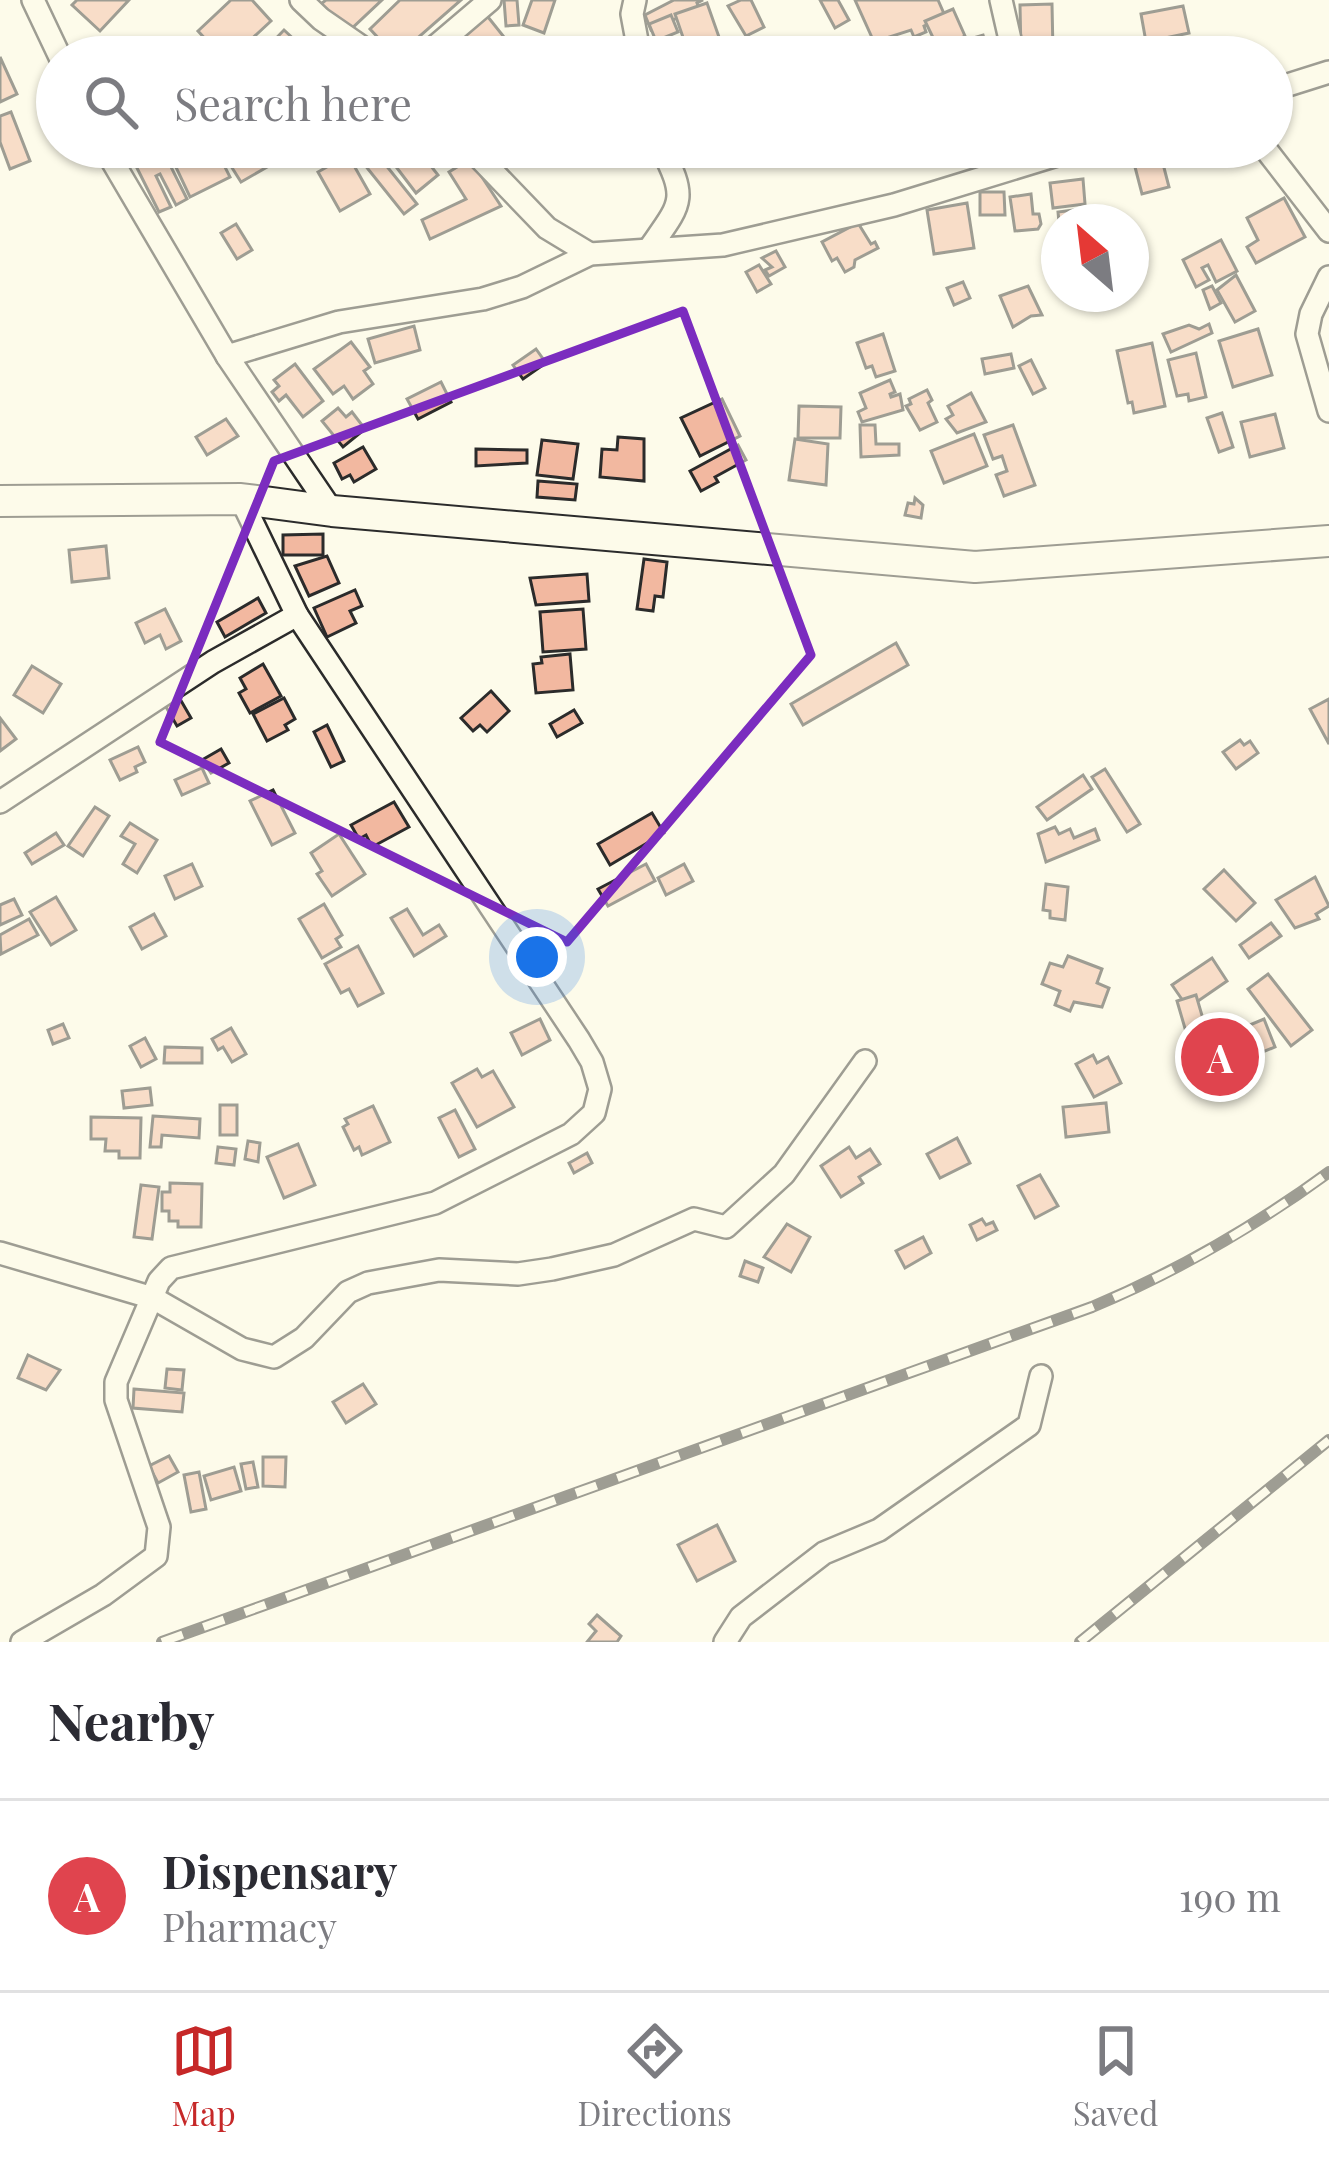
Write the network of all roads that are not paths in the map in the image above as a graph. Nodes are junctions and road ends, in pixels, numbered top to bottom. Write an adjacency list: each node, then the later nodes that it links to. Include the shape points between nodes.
1 (34, 0): 6 (street)
2 (301, 0): 7 (street)
3 (490, 0): 8 (street)
4 (635, 0): 9 (street)
5 (1001, 0): 10 (street)
6 (51, 36)
7 (345, 36)
8 (448, 36)
9 (636, 36)
10 (1009, 36)
11 (1329, 72): 12 (street)
12 (1293, 83)
13 (116, 168): 23 (street)
14 (489, 168): 21 (street, via 547,228)
15 (672, 168): 20 (street, via 681,196)
16 (1007, 168): 18 (street)
17 (1280, 168): 19 (street)
18 (1000, 170): 20 (street, via 894,205 723,245)
19 (1329, 231)
20 (650, 248): 21 (street)
21 (590, 254): 23 (street, via 483,298 339,322)
22 (1329, 277): 24 (street, via 1307,334)
23 (227, 356): 27 (street)
24 (1329, 411)
25 (241, 500): 26 (street); 27 (street); 29 (street)
26 (0, 501)
27 (332, 512): 28 (street, via 975,567)
28 (1329, 541)
29 (297, 616): 30 (street); 33 (street, via 579,1040 600,1089 594,1113 571,1134 435,1203 184,1263 159,1281)
30 (0, 802)
31 (865, 1061): 33 (street, via 784,1174 726,1227 694,1219 614,1255 552,1269 440,1270 368,1283 274,1357 242,1349)
32 (0, 1253): 33 (street)
33 (153, 1298): 35 (street, via 122,1363 116,1400 159,1527 156,1556)
34 (1041, 1376): 36 (street, via 1029,1425 879,1530 824,1553 741,1617)
35 (22, 1642)
36 (725, 1642)

